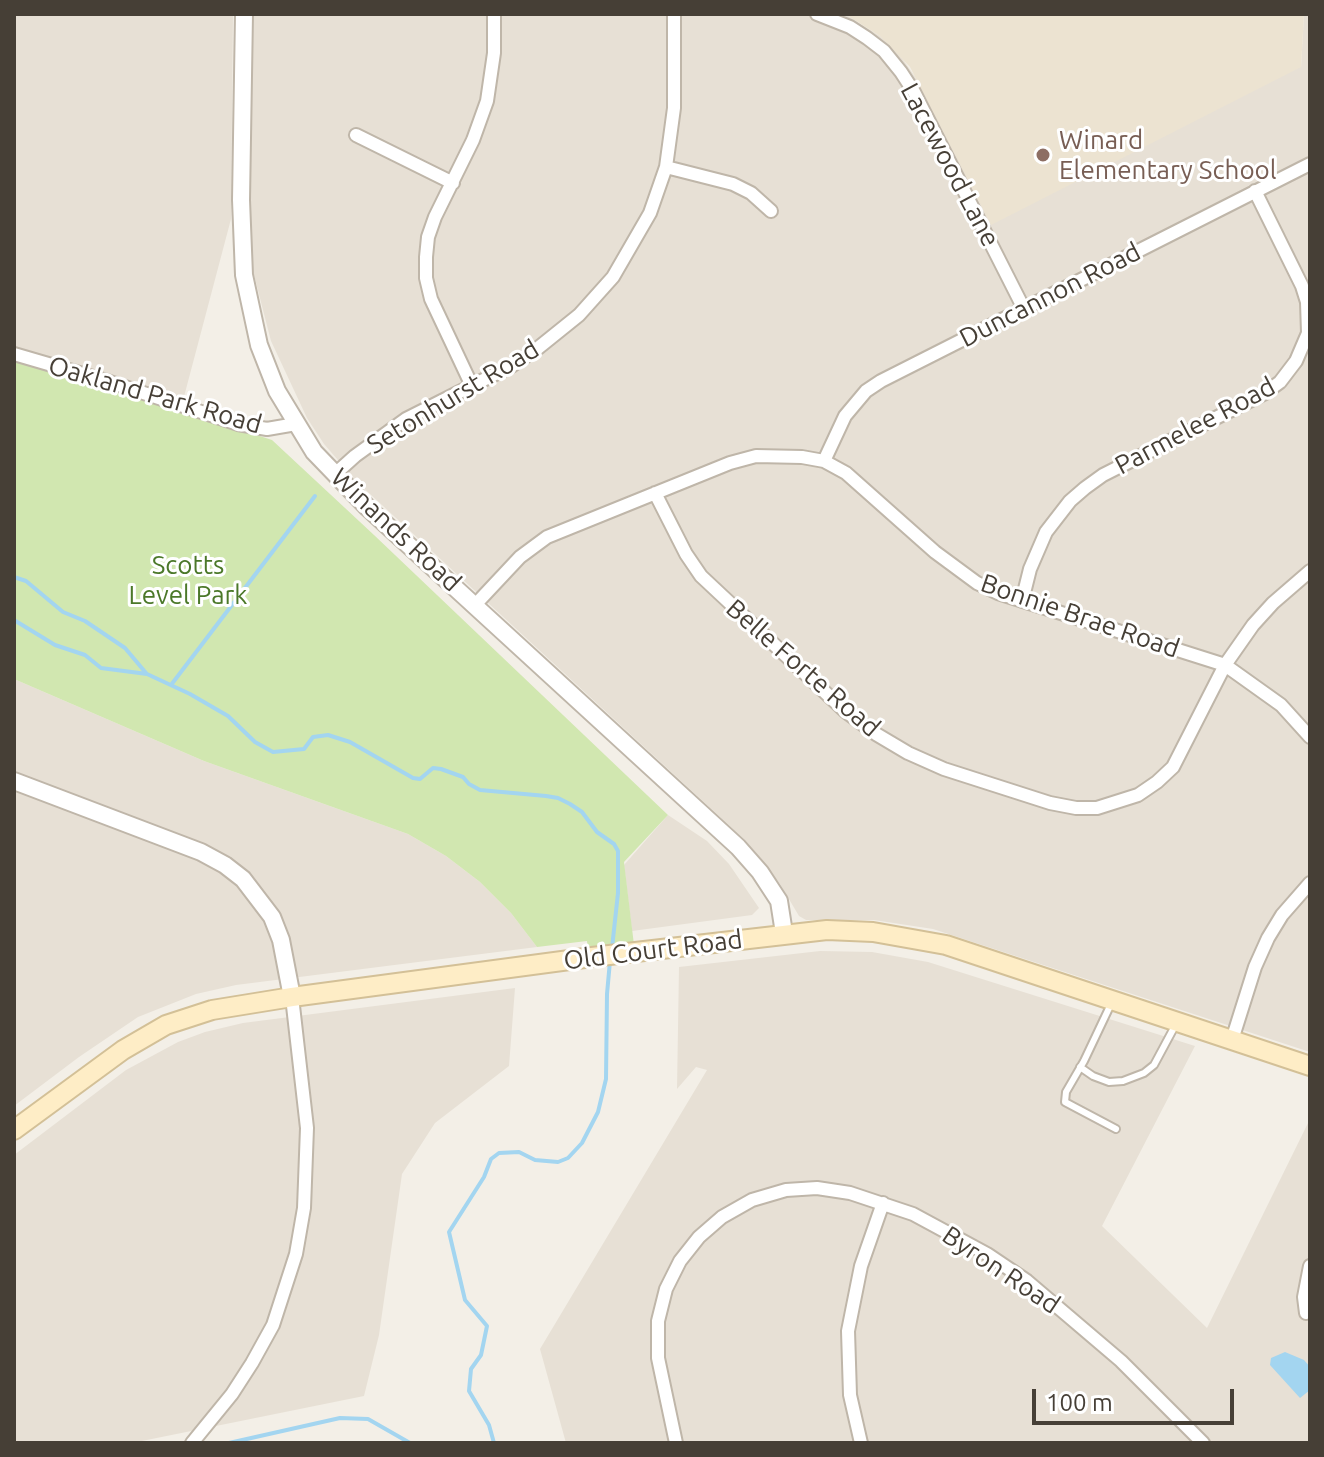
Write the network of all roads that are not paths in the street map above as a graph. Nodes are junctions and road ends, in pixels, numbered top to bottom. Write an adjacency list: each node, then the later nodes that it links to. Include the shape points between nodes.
1 (244, 14): 14 (street, Winands Road, via 244,275 267,369)
2 (494, 14): 8 (street, via 487,101)
3 (674, 14): 7 (street, Setonhurst Road, via 674,108)
4 (817, 14): 11 (street, Lacewood Lane, via 867,38 901,72)
5 (356, 135): 8 (street)
6 (1310, 164): 9 (street, Duncannon Road)
7 (666, 167): 10 (street, via 733,184); 13 (street, Setonhurst Road, via 638,236 597,297 538,348)
8 (453, 183): 13 (street, via 428,237 426,278)
9 (1255, 191): 11 (street, Duncannon Road); 19 (street, Parmelee Road, via 1307,302 1308,333 1296,361 1265,393 1103,475 1070,501 1046,532)
10 (771, 211)
11 (1024, 309): 15 (street, Duncannon Road, via 866,391 845,416)
12 (14, 354): 14 (street, Oakland Park Road, via 238,424 267,429)
13 (472, 386): 16 (street, Setonhurst Road, via 406,419)
14 (296, 424): 16 (street, Winands Road)
15 (824, 461): 17 (street, Bonnie Brae Road, via 756,456); 19 (street, Bonnie Brae Road, via 868,491 957,571)
16 (335, 474): 20 (street, Winands Road)
17 (655, 493): 20 (street, Bonnie Brae Road, via 532,546); 21 (street, Belle Forte Road, via 701,576 845,711 908,753 1050,803 1097,808 1138,795 1157,782 1173,767)
18 (1310, 571): 21 (street, Belle Forte Road, via 1253,625)
19 (1022, 601): 21 (street, Bonnie Brae Road)
20 (475, 605): 25 (street, Winands Road, via 738,847 779,901)
21 (1225, 665): 22 (street, Bonnie Brae Road, via 1281,705)
22 (1310, 737)
23 (15, 783): 26 (street, via 225,865 272,917)
24 (1310, 883): 29 (street, via 1268,938)
25 (784, 933): 26 (main road, Old Court Road); 27 (main road, Old Court Road, via 849,930 923,940)
26 (292, 997): 33 (main road, Old Court Road, via 212,1010 166,1025); 37 (street, via 308,1141 296,1254 273,1325 232,1394)
27 (1113, 1001): 28 (main road, Old Court Road); 31 (lane)
28 (1177, 1022): 29 (main road, Old Court Road); 31 (lane, via 1154,1065 1144,1073 1109,1082)
29 (1232, 1040): 30 (main road, Old Court Road)
30 (1310, 1066)
31 (1080, 1067): 32 (lane, via 1065,1102)
32 (1116, 1129)
33 (14, 1130)
34 (883, 1203): 38 (street, Byron Road, via 817,1188 786,1190 752,1200 699,1237 666,1289 658,1321 658,1358); 39 (street, via 861,1266 848,1331 850,1395); 40 (street, Byron Road, via 952,1233 1027,1281 1121,1361)
35 (1310, 1266): 36 (street)
36 (1306, 1313)
37 (192, 1443)
38 (676, 1443)
39 (861, 1443)
40 (1203, 1443)

